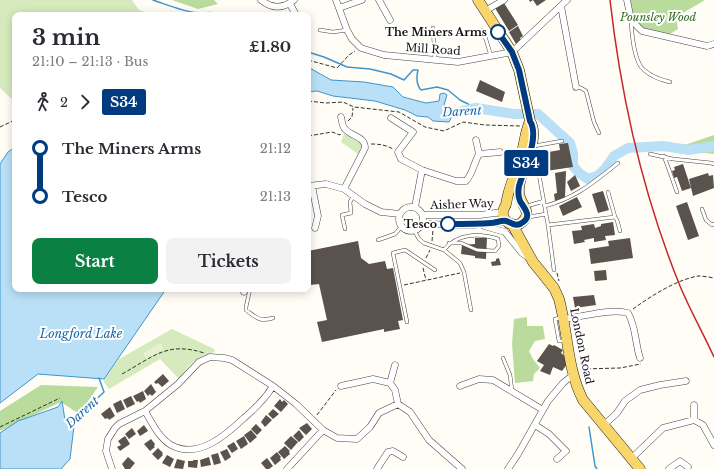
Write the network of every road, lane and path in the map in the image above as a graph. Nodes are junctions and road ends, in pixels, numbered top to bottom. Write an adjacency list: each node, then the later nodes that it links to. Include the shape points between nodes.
1 (261, 0): 9 (street, via 278,8)
2 (336, 0): 11 (street)
3 (362, 0): 11 (street)
4 (379, 0): 14 (street)
5 (478, 0): 12 (main road, London Road)
6 (504, 0): 12 (street)
7 (567, 0): 10 (street)
8 (627, 0): 15 (street)
9 (292, 2): 13 (street)
10 (561, 6): 22 (street); 27 (street)
11 (339, 8): 18 (street)
12 (485, 11): 22 (main road, London Road)
13 (295, 12)
14 (390, 20)
15 (631, 20): 20 (street, via 642,31 707,46); 26 (lane, via 639,63 644,70)
16 (433, 28): 24 (lane)
17 (320, 30): 18 (lane)
18 (347, 30): 21 (street)
19 (483, 30): 23 (lane)
20 (714, 44)
21 (361, 48): 24 (street, Mill Road, via 384,55); 25 (path, via 349,55 337,68)
22 (512, 52): 23 (street, Mill Road); 32 (main road, London Road, via 519,70)
23 (491, 56): 24 (street, Mill Road, via 458,62)
24 (435, 60)
25 (311, 61)
26 (670, 82)
27 (576, 87): 36 (lane, via 586,91)
28 (311, 101): 29 (path, via 343,102)
29 (354, 107): 32 (path, via 399,112 425,127 444,131 463,122 521,127); 35 (path)
30 (341, 117): 35 (street)
31 (392, 118): 42 (street, via 413,132)
32 (529, 120): 41 (main road, London Road)
33 (12, 121): 34 (path)
34 (0, 127)
35 (346, 129): 37 (path, via 340,135 332,132); 40 (street)
36 (599, 133)
37 (311, 136)
38 (476, 140): 44 (street)
39 (562, 142): 41 (lane)
40 (365, 144): 42 (path, via 388,146); 53 (street)
41 (527, 148): 58 (main road, London Road, via 518,190); 65 (main road, London Road, via 508,193)
42 (398, 152): 50 (street, via 401,159)
43 (500, 152): 44 (street)
44 (479, 154): 50 (street, via 471,176 466,181 456,181)
45 (650, 154): 46 (lane)
46 (664, 156): 48 (lane); 55 (lane)
47 (618, 163): 59 (lane, via 584,190 561,202)
48 (714, 164)
49 (538, 169): 57 (lane)
50 (422, 170): 60 (street)
51 (311, 186): 53 (street, via 326,184)
52 (311, 189): 73 (street, via 320,215)
53 (344, 189): 56 (street)
54 (608, 192): 66 (lane)
55 (677, 192)
56 (354, 195): 62 (street, via 381,212); 74 (lane, via 350,202 351,213 342,215)
57 (544, 201): 58 (lane, via 533,205); 59 (lane)
58 (523, 204): 65 (main road, via 514,201); 67 (main road, London Road, via 527,211)
59 (545, 206): 63 (lane)
60 (415, 207): 62 (street, Aisher Way, via 407,208); 64 (street, Aisher Way)
61 (702, 209): 70 (lane, via 706,220)
62 (400, 214): 72 (street)
63 (546, 214): 67 (lane); 71 (lane)
64 (423, 215): 65 (street, Aisher Way); 68 (street, Aisher Way)
65 (507, 215): 67 (main road, via 517,224); 69 (street, Aisher Way); 78 (main road, London Road)
66 (615, 217): 71 (lane); 76 (lane)
67 (524, 220): 78 (main road, London Road)
68 (422, 223): 69 (street, Aisher Way); 75 (street, Aisher Way)
69 (477, 224): 81 (street, via 505,232)
70 (714, 224)
71 (548, 225): 83 (lane)
72 (402, 226): 75 (street); 77 (lane, via 395,234)
73 (315, 228)
74 (345, 229)
75 (414, 230): 80 (lane, via 424,243)
76 (620, 231)
77 (378, 240)
78 (523, 242): 81 (main road, London Road)
79 (449, 243): 79 (lane, via 461,237 485,235 498,239 499,246 495,251 478,250 461,243); 80 (lane)
80 (444, 250): 84 (lane, via 460,263)
81 (533, 262): 91 (main road, London Road, via 557,293)
82 (435, 270): 86 (lane, via 406,250 393,253)
83 (554, 270)
84 (464, 273): 86 (path); 89 (lane)
85 (714, 278): 88 (path, via 699,276 685,280 655,294)
86 (400, 286): 92 (lane)
87 (246, 292): 90 (lane, via 246,310 259,320)
88 (632, 309)
89 (471, 310)
90 (273, 318)
91 (563, 319): 95 (street, via 628,313 633,321); 97 (main road, London Road)
92 (407, 322)
93 (210, 357): 98 (path, via 193,350 174,348); 101 (street, via 232,360); 109 (street, via 199,362 178,384)
94 (504, 358): 104 (lane)
95 (640, 358): 97 (path, via 641,365 584,368)
96 (395, 365): 100 (street)
97 (573, 373): 108 (street, via 553,394); 113 (main road, London Road, via 583,400)
98 (122, 374)
99 (686, 381): 113 (street, via 640,390 625,401)
100 (390, 383): 102 (street, via 373,379); 106 (street, via 395,390)
101 (273, 386): 109 (street, via 266,398 233,429 217,441 195,449 180,449 167,442 153,426); 110 (street)
102 (341, 386): 110 (path)
103 (460, 386): 104 (street, via 479,379 493,380)
104 (512, 391): 108 (street)
105 (60, 398): 114 (path)
106 (398, 404): 115 (street, via 379,413 370,427 357,439 336,438); 124 (street, via 410,412 429,440)
107 (694, 405): 111 (street)
108 (543, 410): 112 (street)
109 (145, 411): 121 (street, via 119,424 110,434 106,450)
110 (313, 420): 115 (street)
111 (694, 420): 116 (street, via 703,425); 119 (street, via 663,428)
112 (535, 425): 118 (street, via 549,434 566,451); 125 (street)
113 (604, 425): 119 (main road, London Road)
114 (0, 427)
115 (323, 430): 122 (street)
116 (714, 445)
117 (402, 457): 123 (street, via 393,451 388,452)
118 (557, 459)
119 (631, 459): 126 (main road, London Road)
120 (688, 467): 127 (street, via 680,461)
121 (112, 469)
122 (287, 469)
123 (377, 469)
124 (462, 469)
125 (508, 469)
126 (640, 469)
127 (669, 469)

